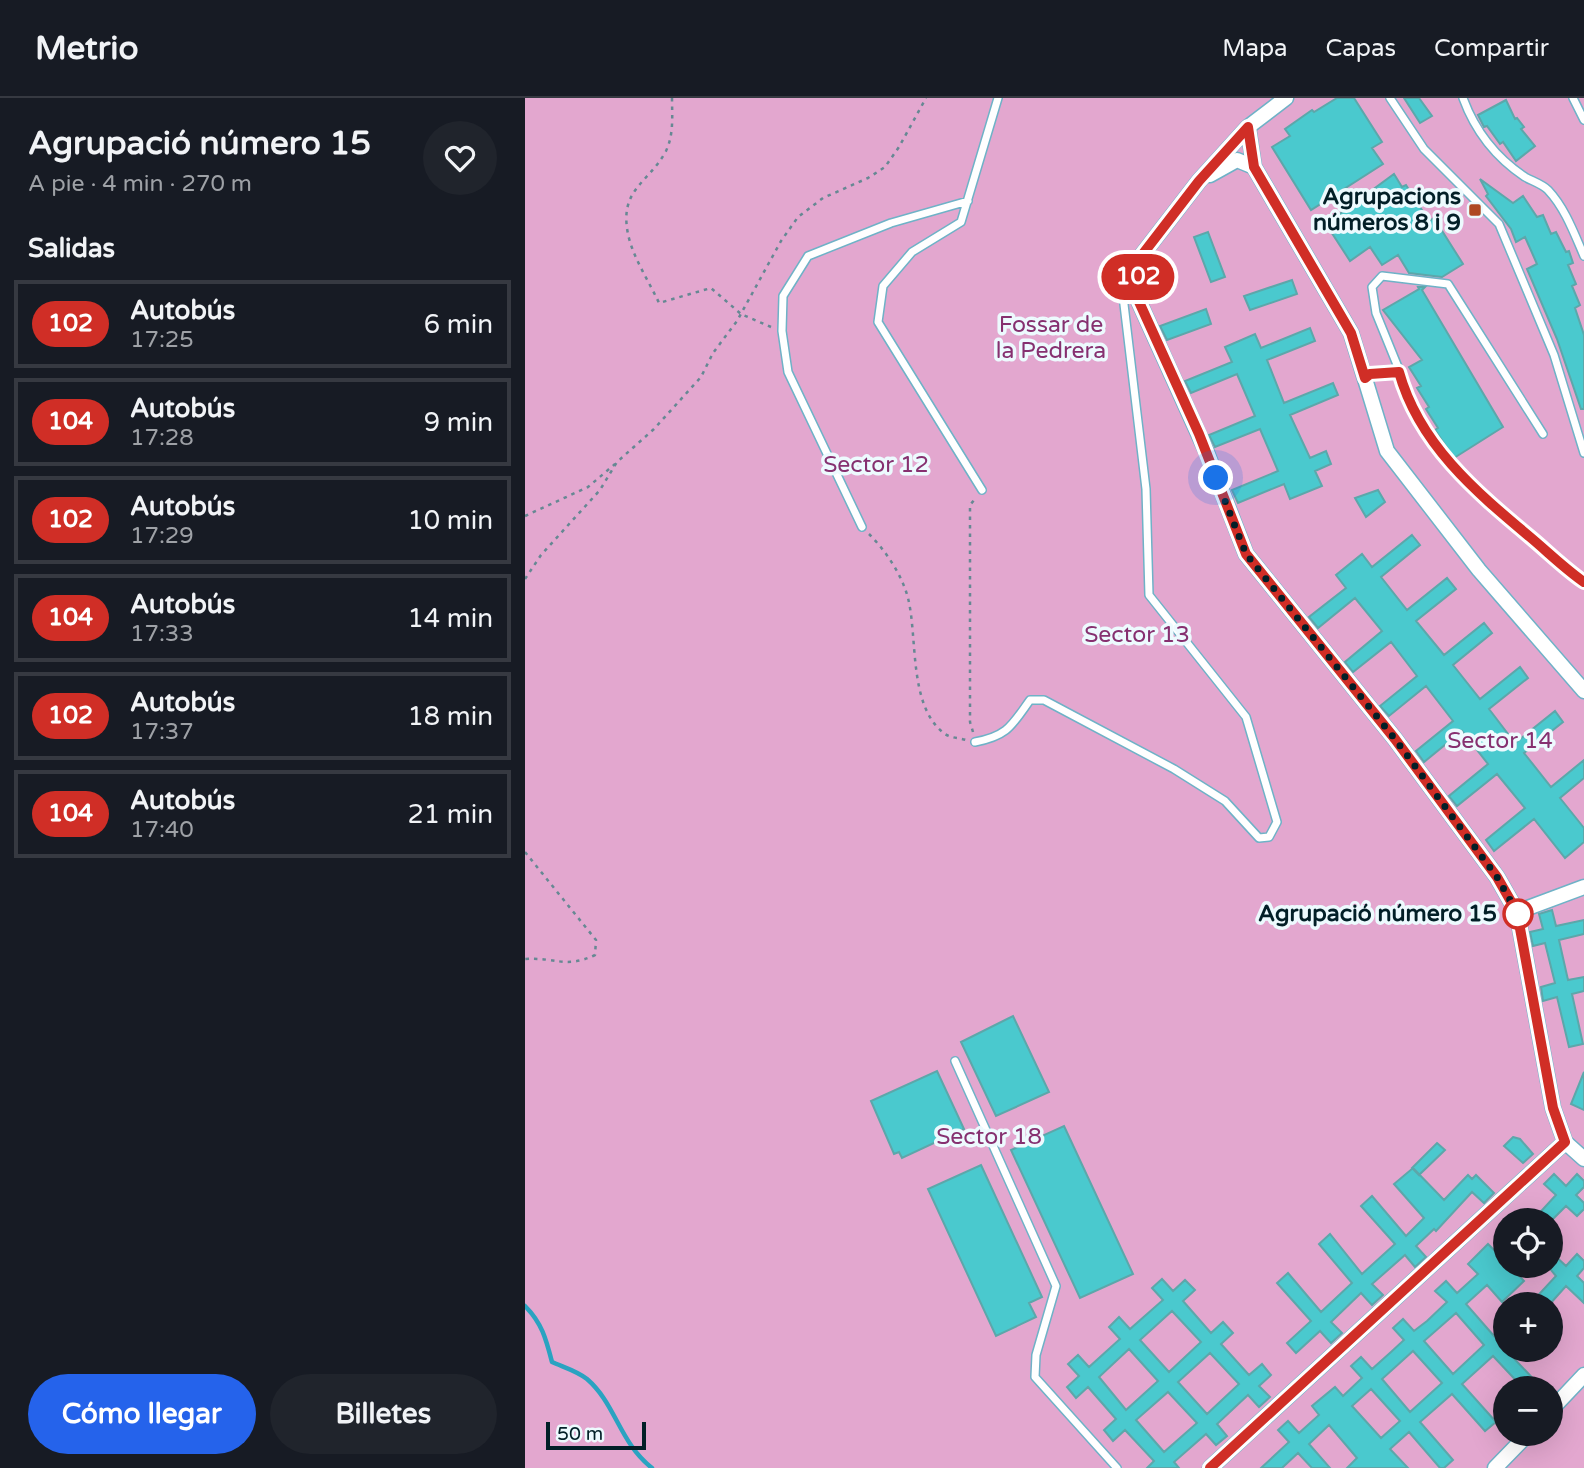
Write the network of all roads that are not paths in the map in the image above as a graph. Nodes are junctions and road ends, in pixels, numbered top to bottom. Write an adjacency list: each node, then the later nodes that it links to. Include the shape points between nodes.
1 (998, 98): 10 (lane)
2 (1286, 98): 7 (street)
3 (1390, 98): 16 (lane, via 1424,149 1499,224 1554,355)
4 (1463, 98): 12 (lane, via 1472,123 1499,158 1546,187)
5 (1573, 98): 6 (lane)
6 (1584, 120)
7 (1248, 127): 8 (street); 9 (street)
8 (1254, 167): 9 (street, via 1237,160); 14 (street, via 1351,333)
9 (1199, 181): 11 (street)
10 (968, 201): 17 (lane, via 961,222 912,252 883,286 878,323); 18 (lane, via 891,223 809,256 783,296 787,372)
11 (1142, 255): 21 (lane, via 1122,296 1146,489 1149,595 1246,717 1277,822 1269,837 1259,838 1225,801 1044,700 1030,700 1008,731); 23 (street, via 1135,293 1193,420 1246,554 1395,739 1497,877)
12 (1584, 256)
13 (1399, 372): 14 (lane, via 1378,372); 15 (lane, via 1371,287 1382,276 1448,284); 19 (lane, via 1406,397 1443,456 1467,484)
14 (1365, 378): 20 (street, via 1387,451 1479,570)
15 (1543, 434)
16 (1584, 453)
17 (982, 490)
18 (862, 527)
19 (1584, 582)
20 (1584, 691)
21 (975, 742)
22 (1584, 887): 23 (street)
23 (1517, 912): 25 (street, via 1553,1108)
24 (954, 1061): 30 (lane, via 1056,1286 1036,1354 1035,1377)
25 (1565, 1142): 26 (street); 31 (street)
26 (1584, 1159)
27 (1584, 1375): 28 (street)
28 (1563, 1397)
29 (1516, 1446): 32 (street)
30 (1117, 1468)
31 (1210, 1468)
32 (1495, 1468)

